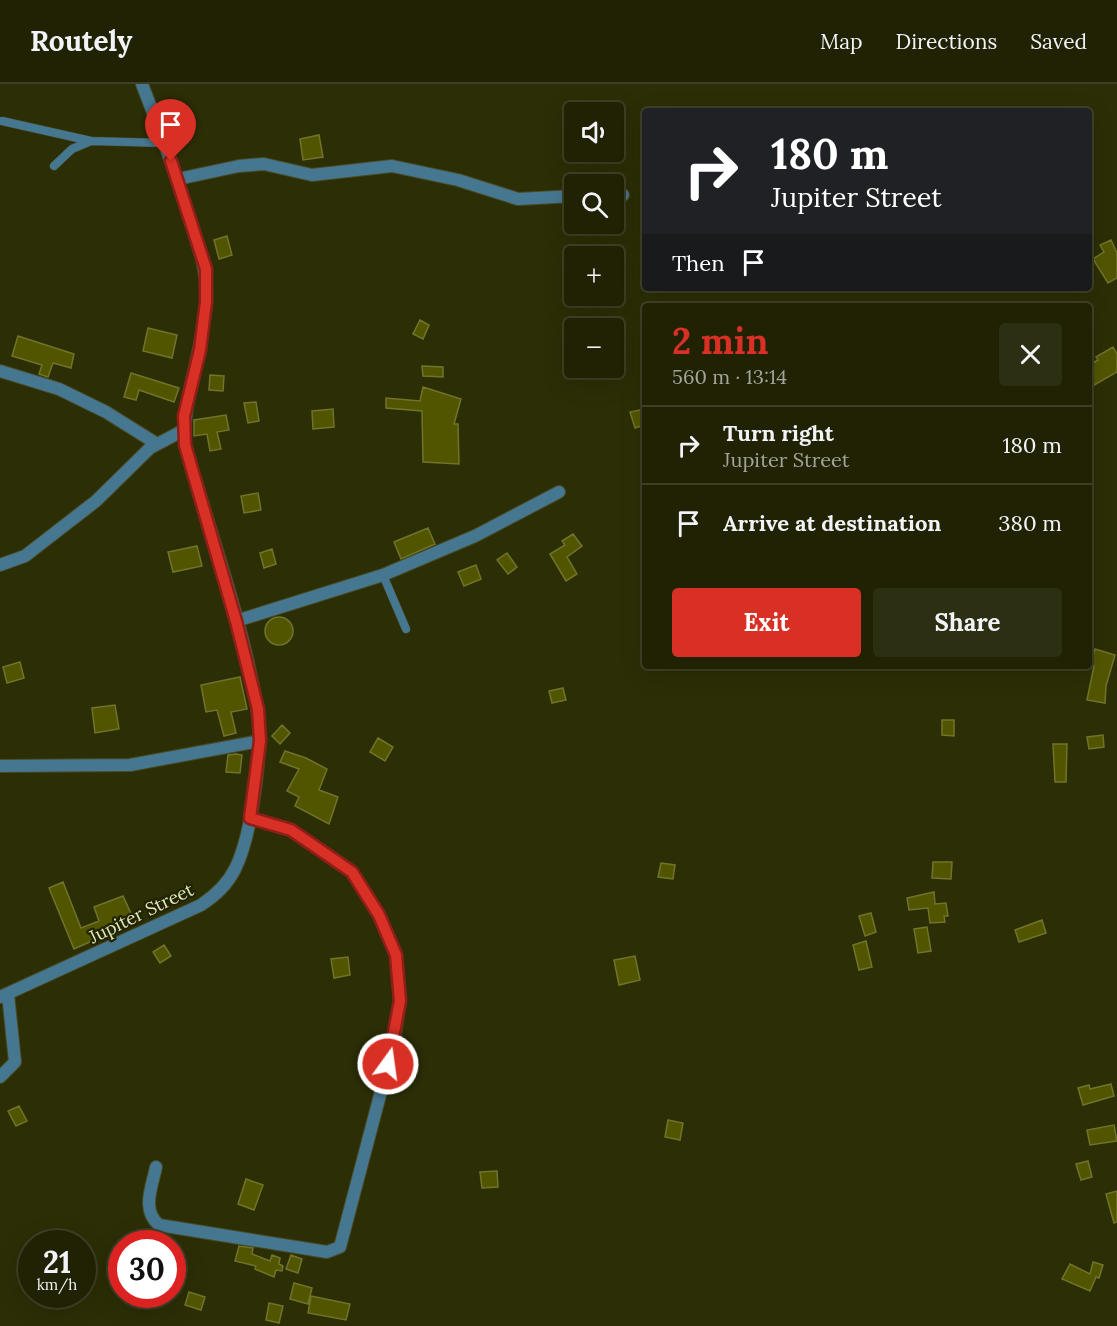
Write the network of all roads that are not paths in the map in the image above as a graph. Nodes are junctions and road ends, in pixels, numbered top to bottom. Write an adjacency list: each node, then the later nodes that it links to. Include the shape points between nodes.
1 (142, 84): 4 (street, Jupiter Street)
2 (2, 121): 3 (lane)
3 (91, 141): 4 (lane); 5 (lane, via 72,149)
4 (164, 142): 6 (street, Jupiter Street)
5 (54, 166)
6 (178, 179): 7 (street, via 264,164 312,175 392,166 458,180 518,199); 9 (street, Jupiter Street, via 206,269 200,350)
7 (564, 197)
8 (0, 371): 10 (street, via 58,389 106,412)
9 (184, 430): 10 (street); 14 (street, Jupiter Street)
10 (157, 444): 12 (street, via 87,508 25,556)
11 (559, 492): 13 (street, via 475,536)
12 (0, 565)
13 (383, 574): 14 (street); 15 (lane)
14 (236, 621): 16 (street, Jupiter Street, via 258,709)
15 (406, 629)
16 (260, 741): 17 (street, via 130,765); 18 (street, Jupiter Street)
17 (0, 766)
18 (250, 818): 19 (street, Jupiter Street, via 236,868 222,890 201,905); 21 (street, via 291,830 352,872 379,915 396,955 400,1001 394,1042 340,1246 327,1252 159,1225 153,1220 148,1203)
19 (4, 996): 20 (street, via 15,1062)
20 (0, 1077)
21 (156, 1167)

